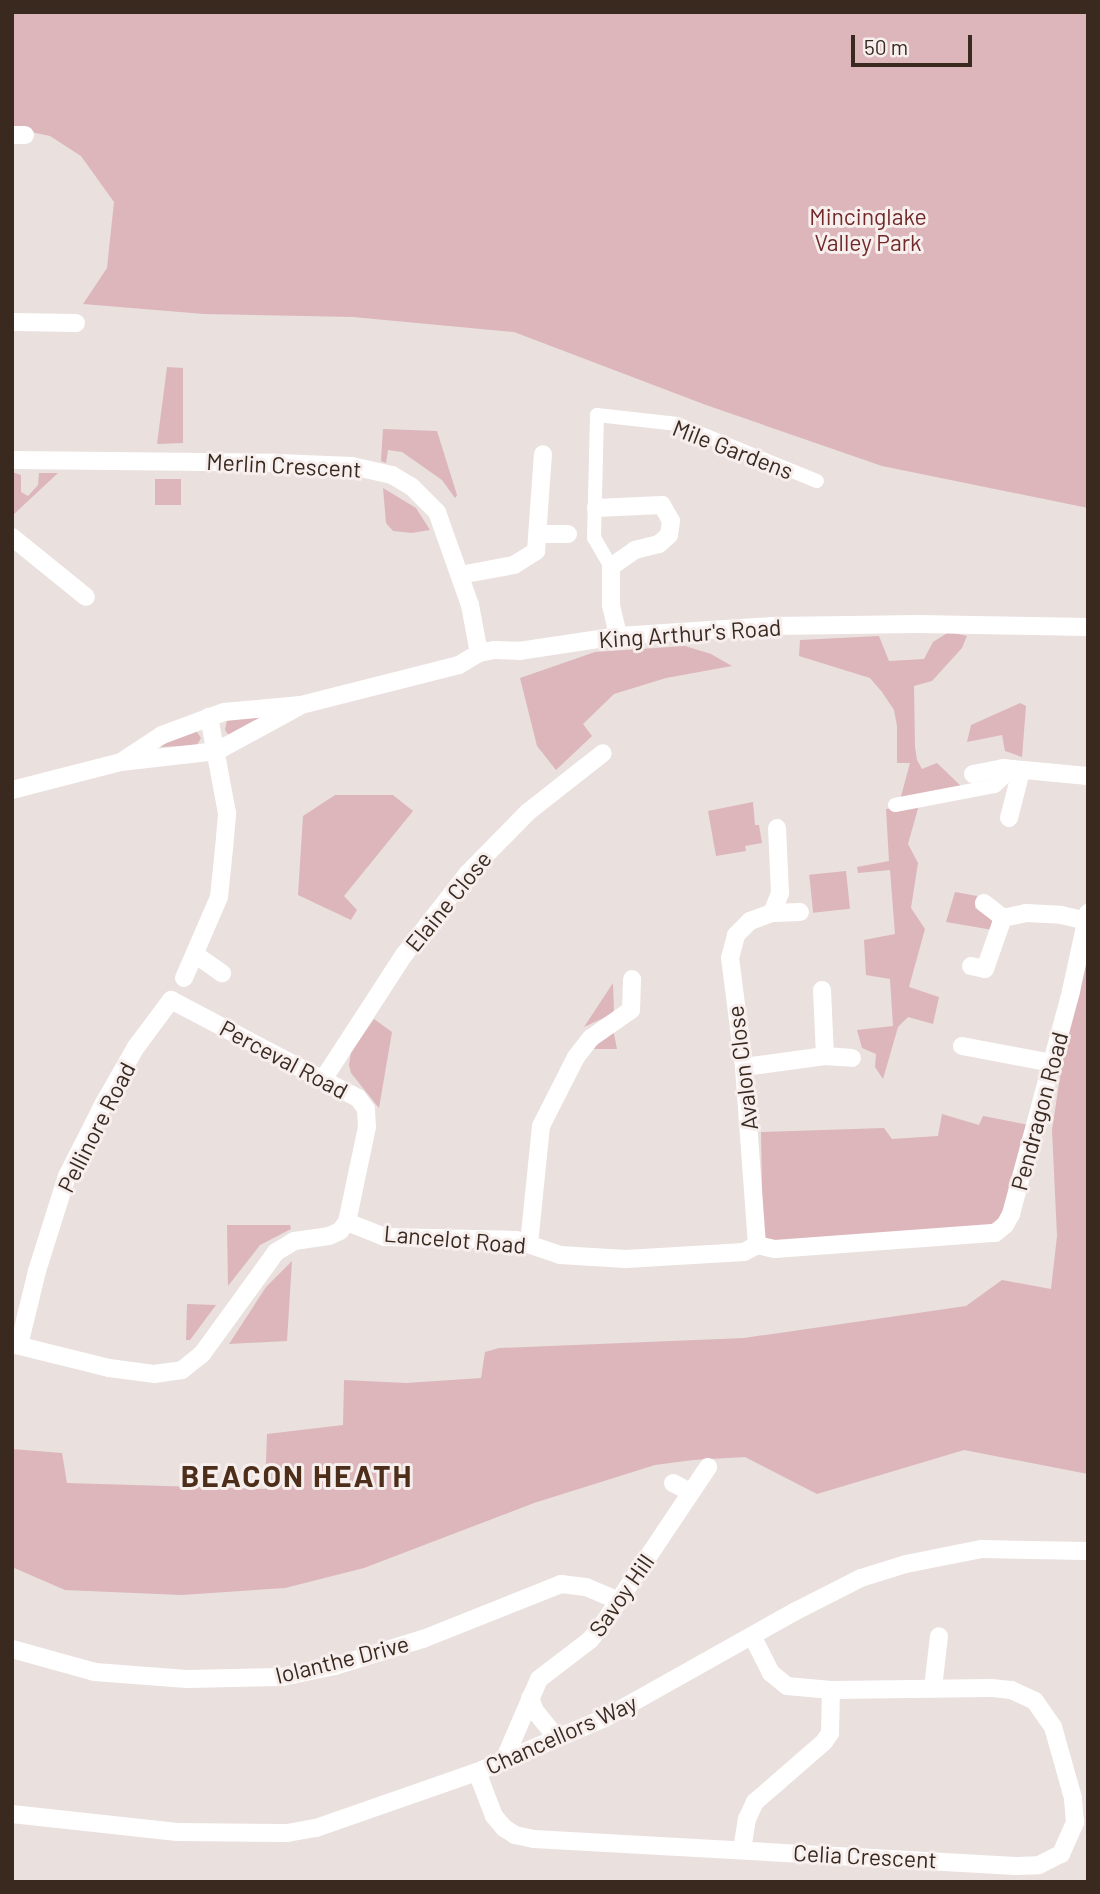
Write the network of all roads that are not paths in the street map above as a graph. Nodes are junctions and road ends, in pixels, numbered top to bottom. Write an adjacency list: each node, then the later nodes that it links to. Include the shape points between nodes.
1 (12, 323): 2 (street)
2 (76, 323)
3 (542, 454): 7 (street)
4 (12, 460): 11 (street, Merlin Crescent, via 279,463 352,466 392,475 437,512)
5 (817, 481): 6 (street, Mile Gardens, via 677,424 597,415)
6 (596, 508): 10 (street, via 594,538); 10 (street, via 662,505 671,521 669,535 659,544 635,550)
7 (539, 534): 8 (street); 11 (street, via 532,556 514,565)
8 (568, 534)
9 (12, 537): 12 (street)
10 (611, 567): 14 (street, via 611,605)
11 (460, 575): 15 (street, Merlin Crescent, via 471,605)
12 (86, 597)
13 (1088, 627): 14 (street, King Arthur's Road, via 783,626)
14 (618, 636): 15 (street, King Arthur's Road)
15 (479, 653): 16 (street, King Arthur's Road, via 459,665)
16 (301, 705): 17 (street, King Arthur's Road, via 265,706); 18 (street, King Arthur's Road)
17 (209, 717): 18 (street); 20 (street, King Arthur's Road, via 162,735)
18 (217, 751): 20 (street, King Arthur's Road); 33 (street, via 227,813 224,849 219,897)
19 (603, 752): 45 (street, Elaine Close, via 528,812 468,873 404,955)
20 (121, 762): 24 (street, King Arthur's Road)
21 (1016, 771): 22 (street); 23 (street); 25 (street, via 995,786); 26 (street)
22 (973, 774)
23 (1088, 776)
24 (12, 790)
25 (895, 804)
26 (1009, 818)
27 (777, 828): 30 (street, via 780,893)
28 (984, 903): 32 (street)
29 (800, 912): 30 (street, Avalon Close)
30 (772, 913): 44 (street, Avalon Close, via 750,921 736,935 730,958)
31 (1087, 917): 32 (street, via 1026,913); 43 (street, Pendragon Road)
32 (1003, 918): 34 (street, via 985,970)
33 (196, 955): 35 (street); 36 (street)
34 (971, 966)
35 (222, 973)
36 (184, 978)
37 (632, 979): 48 (street, via 631,1010 591,1038 547,1110 541,1126)
38 (822, 990): 41 (street)
39 (171, 1000): 45 (street, Perceval Road); 50 (street, Pellinore Road, via 136,1047 67,1177)
40 (962, 1046): 43 (street)
41 (825, 1056): 42 (street); 44 (street)
42 (852, 1058)
43 (1052, 1063): 47 (street, Pendragon Road)
44 (744, 1067): 49 (street, Avalon Close)
45 (324, 1078): 46 (street, Perceval Road, via 358,1098 366,1109 367,1127)
46 (348, 1222): 48 (street, Lancelot Road, via 385,1237); 50 (street, via 329,1236 294,1241 275,1252 202,1354 182,1370 154,1374 109,1368)
47 (1005, 1225): 49 (street, Lancelot Road, via 995,1233 775,1249)
48 (529, 1244): 49 (street, Lancelot Road, via 560,1255 626,1259 744,1252)
49 (757, 1245)
50 (15, 1344)
51 (708, 1466): 53 (street, Savoy Hill)
52 (673, 1483): 53 (street)
53 (690, 1492): 55 (street, Savoy Hill)
54 (1088, 1551): 57 (street, Chancellors Way, via 981,1549 906,1564 861,1578)
55 (620, 1601): 58 (street, Iolanthe Drive, via 586,1587 561,1584 423,1639 282,1677 187,1679 95,1672); 61 (street, Savoy Hill, via 590,1640 547,1670)
56 (939, 1636): 59 (street)
57 (753, 1638): 60 (street, Celia Crescent, via 781,1683); 62 (street, Chancellors Way, via 606,1718)
58 (12, 1649)
59 (933, 1688): 60 (street, Celia Crescent); 66 (street, Celia Crescent, via 1011,1690 1042,1708 1053,1727 1073,1798 1075,1822 1057,1857 1039,1866 1015,1866)
60 (831, 1690): 66 (street, via 830,1733 755,1802)
61 (530, 1698): 62 (street); 63 (street, Savoy Hill)
62 (557, 1738): 63 (street, Chancellors Way)
63 (503, 1760): 64 (street, Chancellors Way)
64 (477, 1772): 65 (street, Chancellors Way, via 347,1819 287,1833 177,1832); 66 (street, Celia Crescent, via 494,1816 516,1835)
65 (12, 1814)
66 (742, 1850)

